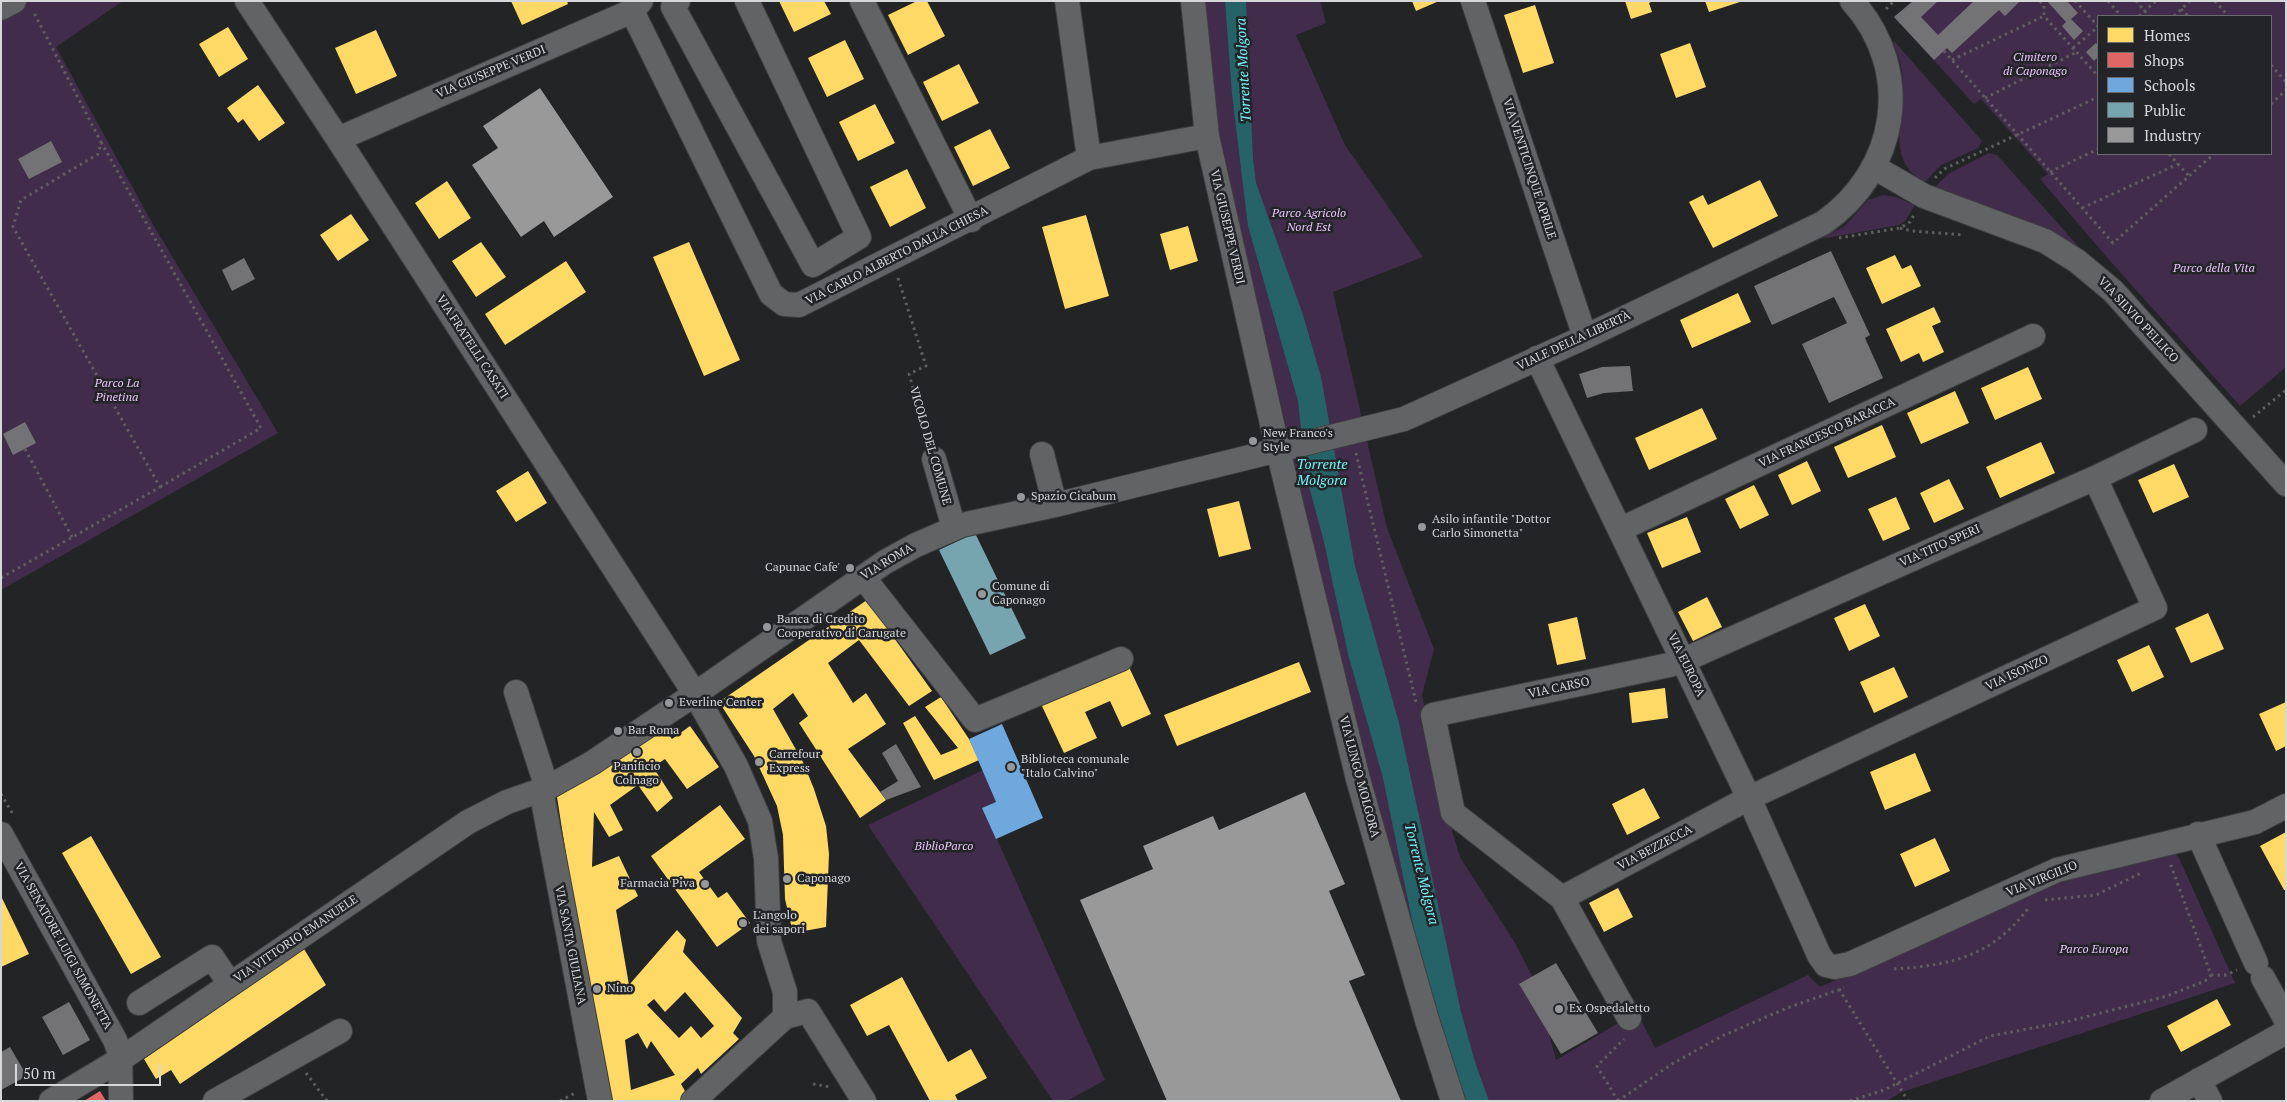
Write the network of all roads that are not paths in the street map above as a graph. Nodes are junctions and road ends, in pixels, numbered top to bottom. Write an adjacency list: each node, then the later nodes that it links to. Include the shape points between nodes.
1 (247, 1): 13 (street, VIA FRATELLI CASATI)
2 (678, 1): 17 (street, via 673,7 813,265)
3 (747, 1): 17 (street, via 859,237)
4 (862, 1): 16 (street)
5 (1067, 1): 14 (street)
6 (1193, 1): 12 (street, VIA GIUSEPPE VERDI)
7 (1473, 1): 20 (street, VIA VENTICINQUE APRILE)
8 (1852, 1): 15 (street, VIALE DELLA LIBERTÀ, via 1875,33 1891,80 1888,124 1882,152)
9 (23, 6): 11 (street)
10 (636, 6): 13 (street, VIA GIUSEPPE VERDI); 18 (street, VIA CARLO ALBERTO DALLA CHIESA, via 771,294 784,304 799,306)
11 (1, 8)
12 (1207, 136): 14 (street, VIA CARLO ALBERTO DALLA CHIESA); 23 (street, VIA GIUSEPPE VERDI)
13 (338, 138): 35 (street, VIA FRATELLI CASATI)
14 (1089, 158): 16 (street, VIA CARLO ALBERTO DALLA CHIESA)
15 (1874, 167): 20 (street, VIALE DELLA LIBERTÀ, via 1839,211 1823,223); 27 (street, VIA SILVIO PELLICO, via 1924,196 2035,236 2078,261 2113,292)
16 (970, 220): 18 (street, VIA CARLO ALBERTO DALLA CHIESA)
17 (834, 252): 18 (street)
18 (848, 281)
19 (2033, 336): 30 (street, VIA FRANCESCO BARACCA)
20 (1585, 337): 21 (street, VIALE DELLA LIBERTÀ)
21 (1537, 358): 23 (street, VIALE DELLA LIBERTÀ, via 1404,419); 30 (street, VIA EUROPA)
22 (2196, 430): 26 (street, VIA TITO SPERI)
23 (1287, 447): 28 (street, VIA ROMA); 58 (street, VIA LUNGO MOLGORA, via 1358,779)
24 (1042, 454): 28 (street)
25 (934, 459): 29 (street, VICOLO DEL COMUNE)
26 (2095, 478): 33 (street, VIA TITO SPERI); 37 (street, VIA ISONZO, via 2155,608)
27 (2286, 484)
28 (1054, 505): 29 (street, VIA ROMA)
29 (954, 528): 31 (street, VIA ROMA, via 916,545)
30 (1620, 529): 33 (street, VIA EUROPA)
31 (863, 576): 32 (street, via 975,720); 35 (street, VIA ROMA)
32 (1121, 659)
33 (1684, 660): 37 (street, VIA EUROPA); 41 (street, VIA CARSO, via 1433,715 1453,813)
34 (516, 692): 36 (street, VIA SANTA GIULIANA)
35 (695, 694): 36 (street, VIA ROMA, via 592,763); 45 (street, VIA FRATELLI CASATI, via 736,766 760,821 766,858 769,941 785,992)
36 (544, 788): 43 (street, VIA VITTORIO EMANUELE, via 468,822); 55 (street, VIA SANTA GIULIANA)
37 (1749, 798): 41 (street, VIA BEZZECCA); 42 (street, VIA EUROPA, via 1819,954 1826,965)
38 (2286, 806): 40 (street, VIA VIRGILIO, via 2255,822)
39 (2, 839): 50 (street, VIA SENATORE LUIGI SIMONETTA, via 111,1031)
40 (2201, 840): 42 (street, VIA VIRGILIO, via 2057,870 1850,964); 47 (street, via 2259,971)
41 (1562, 898): 46 (street)
42 (1842, 977)
43 (230, 984): 44 (street, via 212,957); 50 (street, VIA VITTORIO EMANUELE)
44 (139, 1003)
45 (785, 1017): 56 (street); 57 (street, via 808,1011)
46 (1629, 1018)
47 (2286, 1020)
48 (340, 1031): 54 (street)
49 (2286, 1032): 51 (street)
50 (121, 1059): 52 (street, VIA VITTORIO EMANUELE); 53 (street, VIA SENATORE LUIGI SIMONETTA)
51 (2199, 1080): 59 (street); 60 (street)
52 (51, 1101)
53 (121, 1101)
54 (215, 1101)
55 (600, 1101)
56 (693, 1101)
57 (864, 1101)
58 (1453, 1101)
59 (2162, 1101)
60 (2210, 1101)

